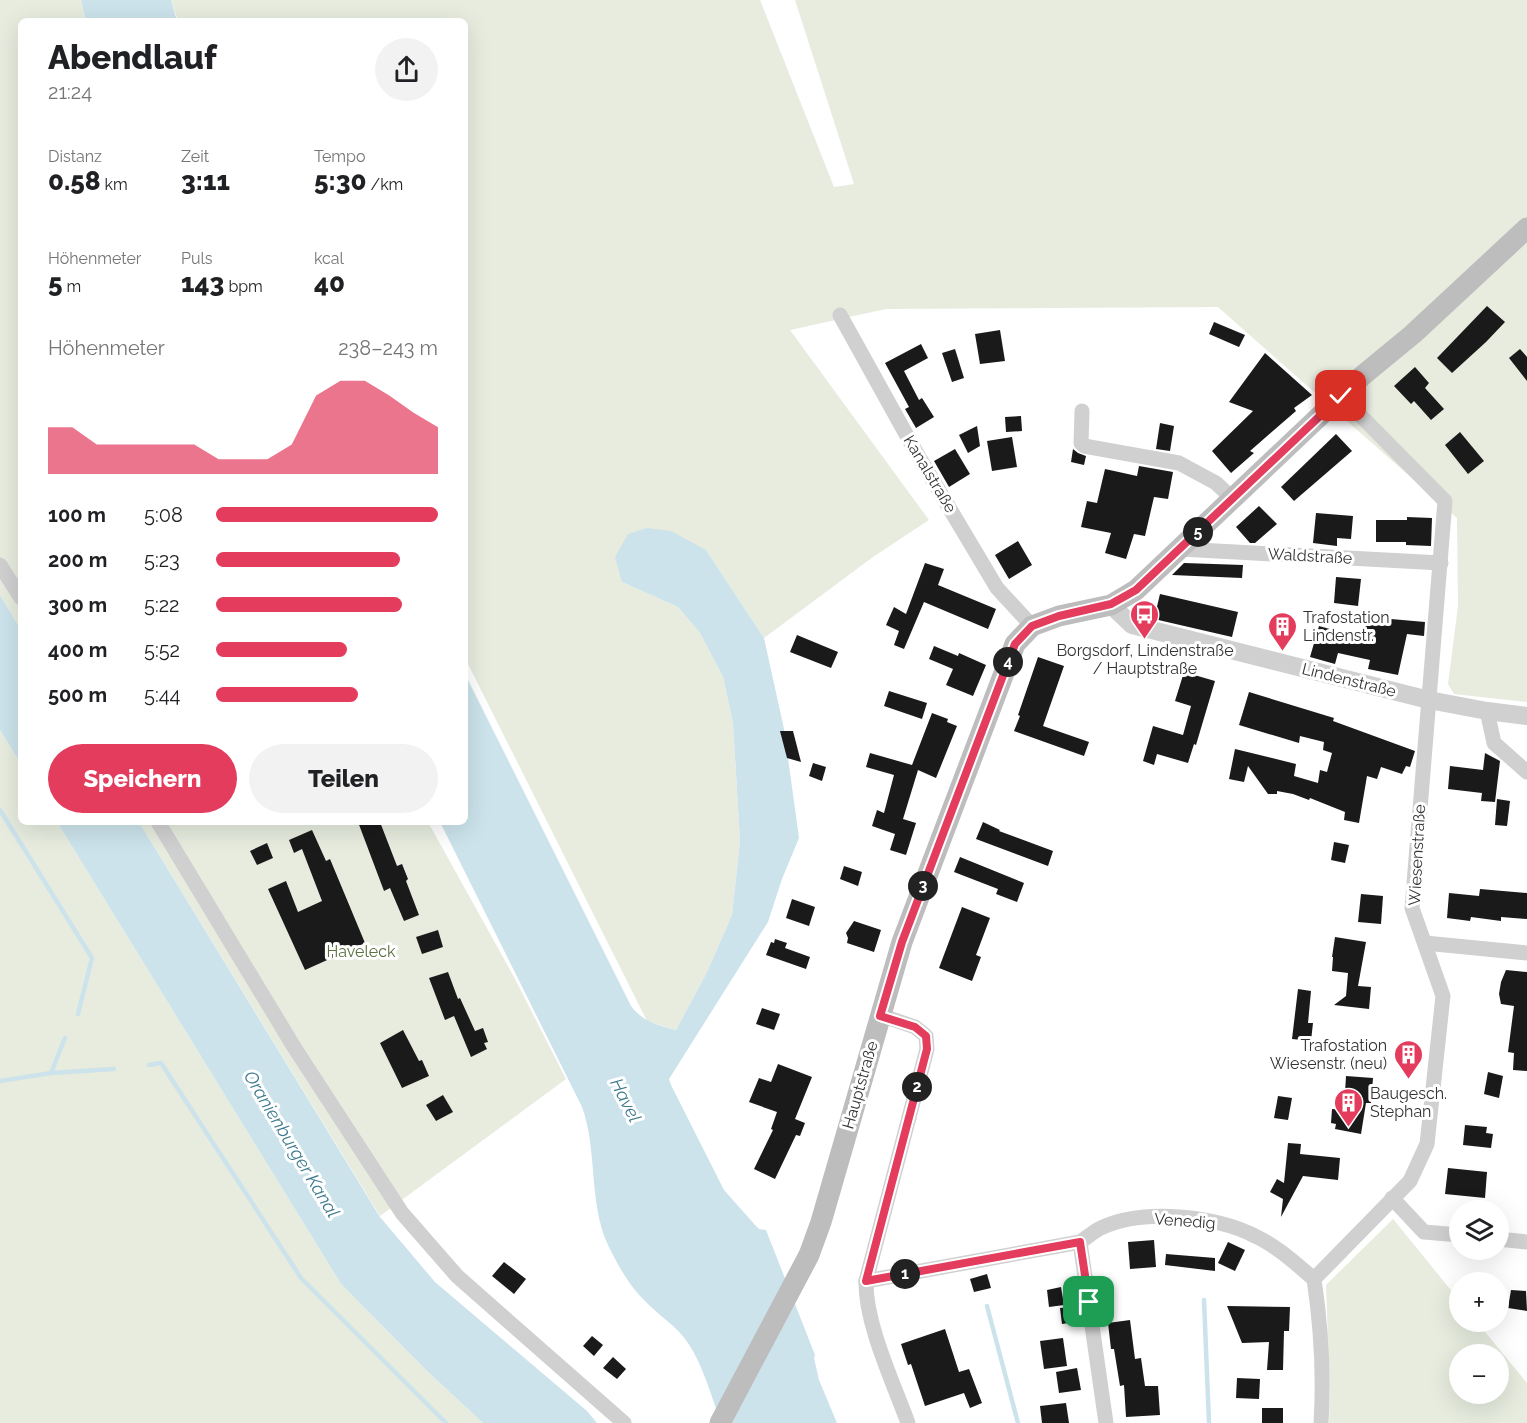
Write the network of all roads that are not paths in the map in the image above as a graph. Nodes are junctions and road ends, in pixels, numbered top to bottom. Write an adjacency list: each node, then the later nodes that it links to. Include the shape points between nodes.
1 (1527, 228): 3 (main road)
2 (840, 315): 11 (street, Kanalstraße, via 998,588)
3 (1341, 396): 5 (main road); 7 (street, via 1445,501)
4 (1082, 411): 5 (street, via 1084,446 1179,463 1216,483)
5 (1233, 499): 6 (main road)
6 (1180, 549): 7 (street, Waldstraße); 10 (main road, via 1136,590)
7 (1441, 563): 12 (street)
8 (0, 565): 9 (street)
9 (18, 593)
10 (1111, 604): 11 (main road); 12 (street, Lindenstraße, via 1132,625)
11 (1032, 626): 19 (main road, Hauptstraße, via 1011,654 913,911)
12 (1429, 700): 13 (street, Lindenstraße); 17 (street, Wiesenstraße, via 1412,908)
13 (1487, 711): 14 (street, Lindenstraße); 15 (street, via 1494,743)
14 (1527, 717)
15 (1527, 772)
16 (160, 825): 27 (street, via 294,1047 402,1213 457,1276)
17 (1425, 943): 18 (street); 20 (street, Wiesenstraße, via 1443,996 1427,1144 1410,1181)
18 (1527, 953)
19 (880, 1016): 26 (street, via 915,1027 926,1036 927,1049); 28 (main road, Hauptstraße, via 809,1255)
20 (1392, 1198): 21 (street, via 1424,1232); 25 (street)
21 (1449, 1234)
22 (1509, 1240): 24 (street)
23 (1080, 1242): 25 (street, Venedig, via 1103,1227 1128,1220 1173,1216 1208,1219 1257,1236); 26 (street, Venedig); 30 (street)
24 (1527, 1242)
25 (1314, 1279): 31 (street, via 1321,1351)
26 (866, 1281): 29 (street, via 872,1323)
27 (624, 1423)
28 (720, 1423)
29 (908, 1423)
30 (1106, 1423)
31 (1321, 1423)

